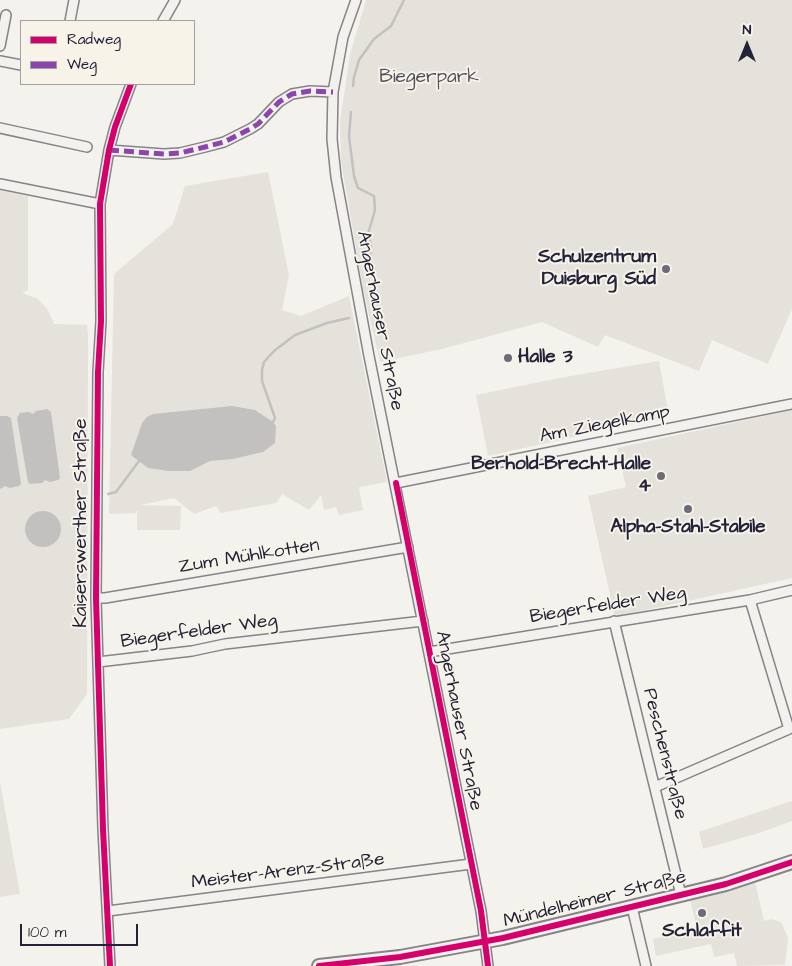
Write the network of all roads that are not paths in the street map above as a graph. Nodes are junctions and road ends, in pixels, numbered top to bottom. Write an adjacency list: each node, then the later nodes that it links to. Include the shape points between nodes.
1 (74, 0): 5 (street)
2 (175, 0): 6 (street)
3 (356, 0): 11 (street, Angerhauser Straße, via 343,37)
4 (6, 15): 7 (street)
5 (70, 20)
6 (164, 20)
7 (0, 46)
8 (0, 61): 9 (street)
9 (20, 65)
10 (131, 85): 14 (street, Kaiserswerther Straße)
11 (333, 92): 14 (street, via 292,94 250,129 205,147 164,154); 18 (street, Angerhauser Straße, via 332,139 340,206)
12 (0, 128): 13 (street)
13 (87, 147)
14 (108, 150): 16 (street, Kaiserswerther Straße)
15 (0, 184): 16 (street)
16 (100, 204): 21 (street, Kaiserswerther Straße)
17 (792, 404): 18 (street, Am Ziegelkamp)
18 (396, 483): 19 (street, Angerhauser Straße)
19 (408, 547): 21 (street, Zum Mühlkotten); 23 (street, Angerhauser Straße)
20 (792, 590): 22 (street, Biegerfelder Weg)
21 (96, 598): 26 (street, Kaiserswerther Straße)
22 (750, 600): 24 (street, Biegerfelder Weg); 27 (street)
23 (423, 621): 25 (street, Angerhauser Straße); 26 (street, Biegerfelder Weg)
24 (614, 621): 25 (street, Biegerfelder Weg); 28 (street, Peschenstraße)
25 (429, 652): 30 (street, Angerhauser Straße)
26 (98, 662): 33 (street, Kaiserswerther Straße)
27 (791, 730): 28 (street)
28 (656, 787): 31 (street, Peschenstraße)
29 (790, 863): 31 (main road, Mündelheimer Straße)
30 (471, 864): 33 (street, Meister-Arenz-Straße); 34 (street, Angerhauser Straße)
31 (681, 895): 32 (main road, Mündelheimer Straße)
32 (632, 907): 34 (main road, Mündelheimer Straße); 38 (street)
33 (108, 911): 35 (street, Kaiserswerther Straße)
34 (485, 942): 36 (main road, Mündelheimer Straße, via 400,957); 37 (street, Angerhauser Straße)
35 (110, 966)
36 (319, 966)
37 (488, 966)
38 (646, 966)

